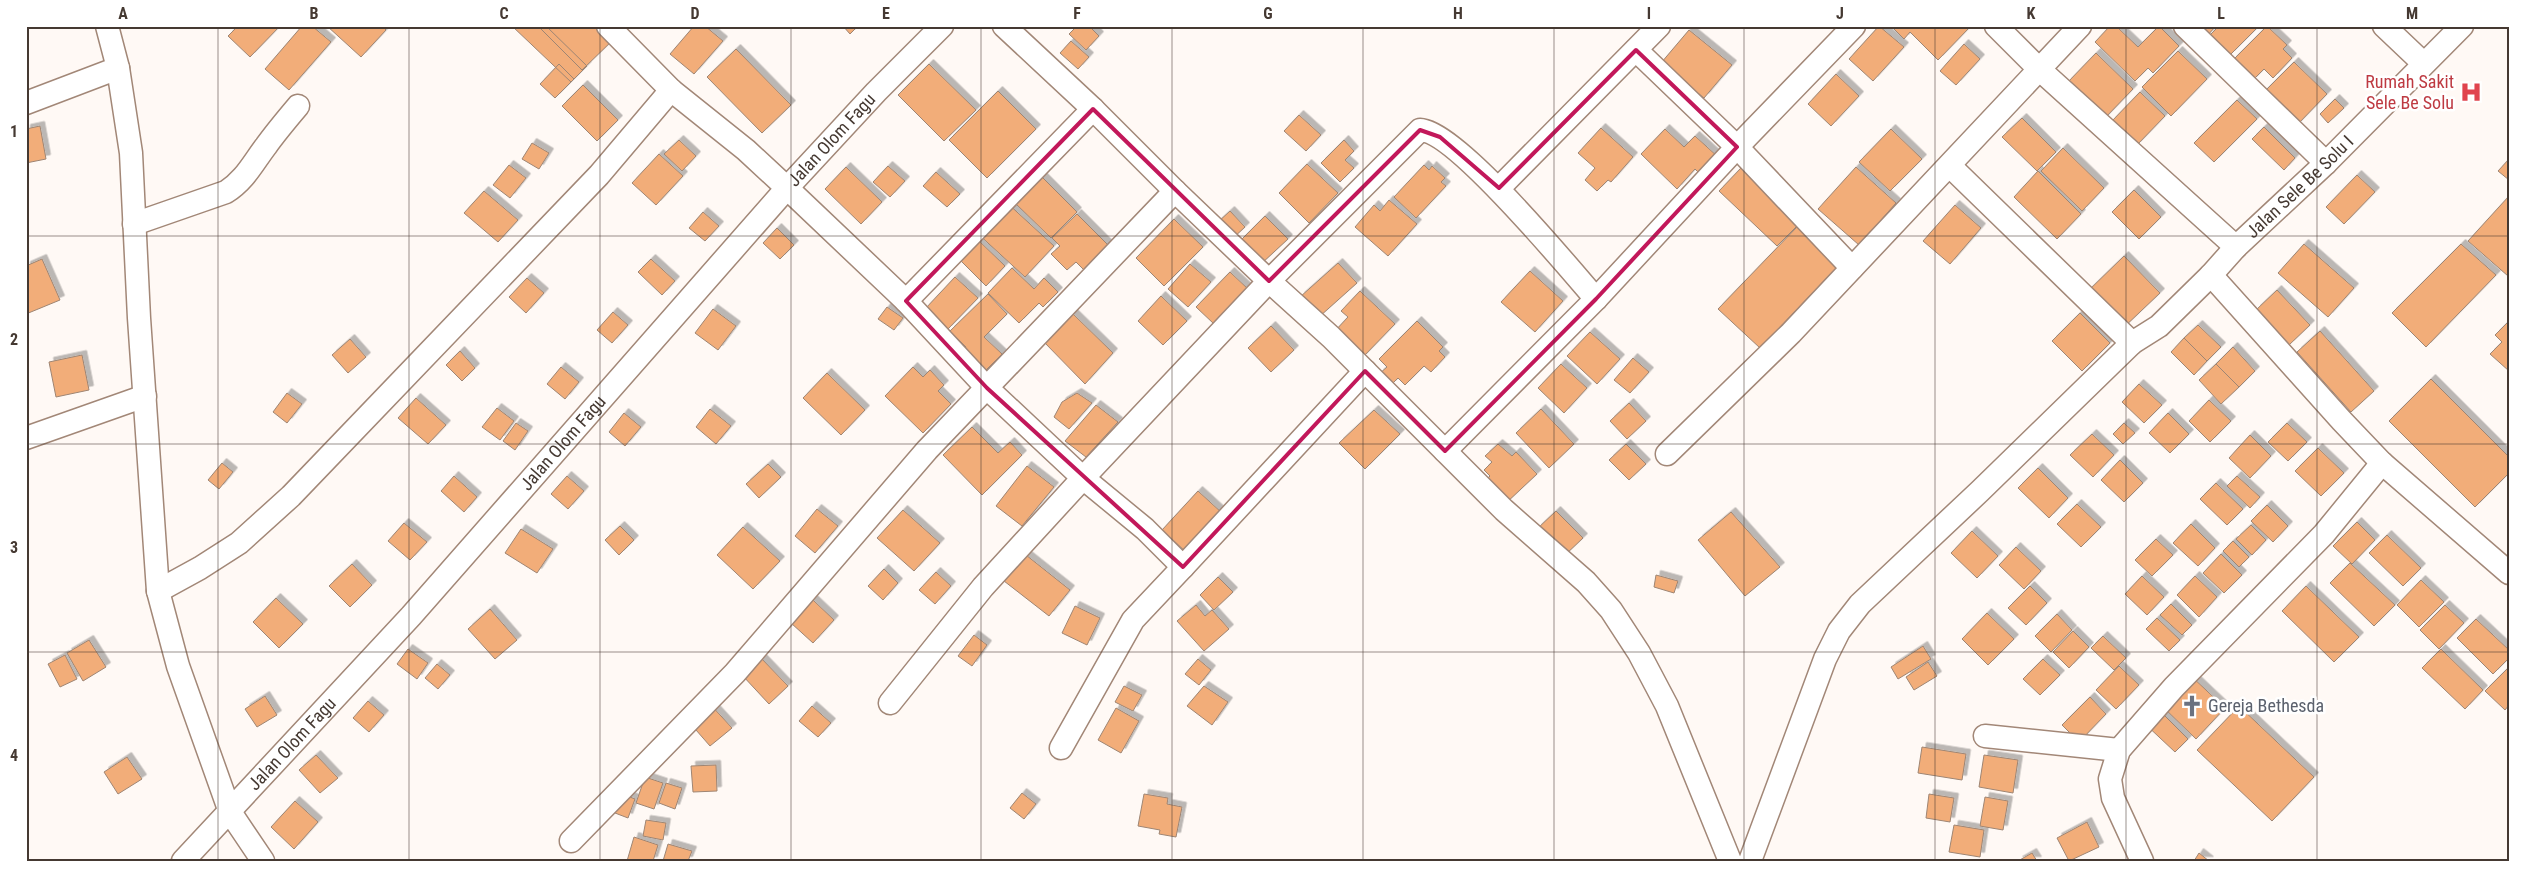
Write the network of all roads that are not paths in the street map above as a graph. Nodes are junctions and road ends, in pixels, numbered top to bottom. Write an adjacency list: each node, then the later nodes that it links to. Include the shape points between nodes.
1 (107, 26): 14 (street)
2 (608, 26): 16 (street)
3 (942, 26): 23 (street, Jalan Olom Fagu)
4 (1004, 26): 19 (street)
5 (1659, 26): 12 (street)
6 (1854, 26): 20 (street)
7 (1996, 26): 15 (street)
8 (2080, 26): 15 (street)
9 (2185, 26): 21 (street)
10 (2384, 26): 13 (street)
11 (2462, 26): 13 (street, Jalan Sele Be Solu I)
12 (1636, 50): 20 (street); 24 (street)
13 (2424, 63): 21 (street, Jalan Sele Be Solu I)
14 (118, 68): 17 (street); 26 (street, via 130,153)
15 (2040, 69): 22 (street); 27 (street)
16 (671, 90): 23 (street, via 746,150); 44 (street, via 599,175 291,496 239,543)
17 (26, 104)
18 (298, 106): 26 (street, via 236,186)
19 (1093, 109): 25 (street); 32 (street)
20 (1737, 147): 28 (street); 31 (street)
21 (2326, 163): 27 (street, Jalan Sele Be Solu I)
22 (1950, 166): 28 (street); 33 (street)
23 (787, 188): 32 (street); 49 (street, Jalan Olom Fagu, via 418,609)
24 (1499, 188): 30 (street, via 1440,137 1428,130 1420,130); 31 (street)
25 (1175, 192): 30 (street); 35 (street)
26 (134, 224): 36 (street)
27 (2236, 247): 29 (street, Jalan Sele Be Solu I)
28 (1852, 268): 39 (street, via 1791,334)
29 (2211, 275): 33 (street, Jalan Sele Be Solu I, via 2159,326); 40 (street)
30 (1269, 281): 34 (street); 41 (street)
31 (1596, 299): 38 (street)
32 (906, 301): 35 (street)
33 (2132, 342): 54 (street, Jalan Sele Be Solu I, via 1860,604 1839,631 1825,659)
34 (1365, 370): 38 (street); 42 (street)
35 (987, 388): 41 (street); 50 (street, via 927,450 735,673)
36 (145, 396): 37 (street); 44 (street)
37 (26, 438)
38 (1445, 451): 53 (street, via 1504,510 1586,582 1611,610 1639,653 1667,706)
39 (1667, 454)
40 (2382, 463): 43 (street); 48 (street, via 2324,534 2174,687)
41 (1083, 478): 42 (street, via 1145,529); 45 (street, via 983,588)
42 (1183, 567): 47 (street, via 1133,620)
43 (2509, 573)
44 (158, 591): 49 (street, via 178,666)
45 (890, 703)
46 (1985, 736): 48 (street)
47 (1061, 748)
48 (2119, 750): 55 (street, via 2110,779 2113,798)
49 (230, 812): 51 (street, Jalan Olom Fagu); 52 (street)
50 (571, 841)
51 (183, 861)
52 (263, 861)
53 (1730, 861)
54 (1750, 861)
55 (2142, 861)

